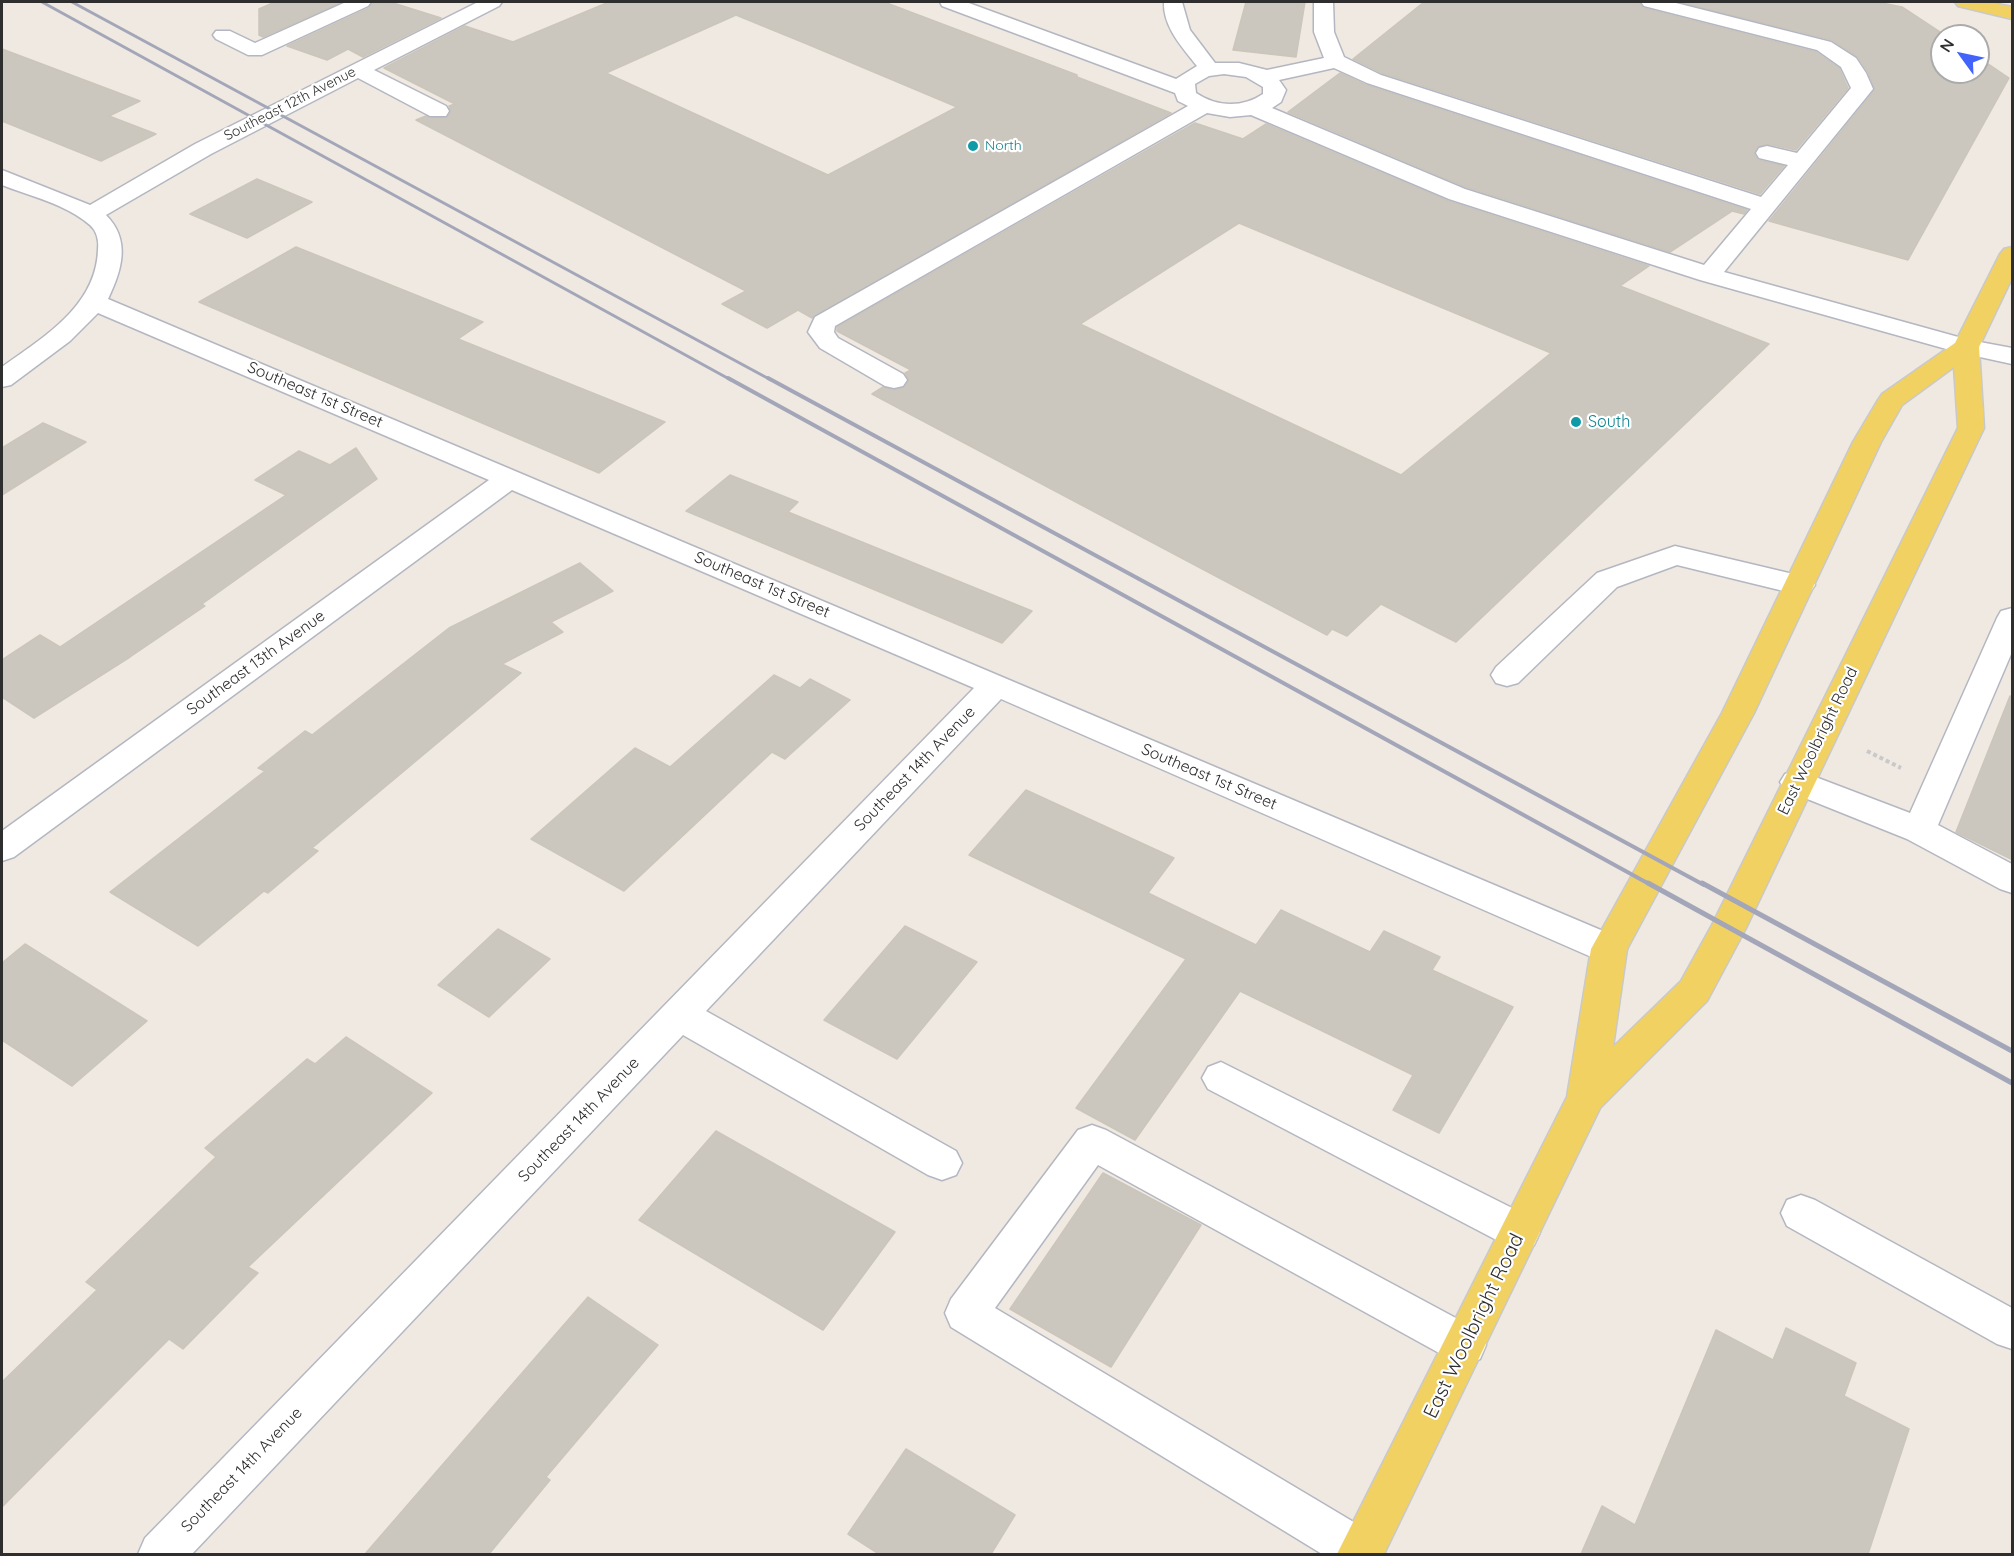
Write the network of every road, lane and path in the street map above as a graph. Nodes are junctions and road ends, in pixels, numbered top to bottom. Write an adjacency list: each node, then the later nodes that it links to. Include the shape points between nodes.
1 (361, 2): 10 (street, via 255,51)
2 (452, 2): 8 (street)
3 (949, 2): 15 (street)
4 (1173, 2): 12 (street, via 1185,41)
5 (1324, 2): 11 (street, via 1324,38)
6 (1651, 2): 20 (street, via 1824,46 1846,58 1856,70 1862,89)
7 (1965, 2): 9 (main road)
8 (485, 5): 13 (street, Southeast 12th Avenue)
9 (2013, 13)
10 (223, 35)
11 (1336, 61): 14 (street); 22 (street, via 1374,79)
12 (1209, 69): 14 (street, via 1239,69); 15 (street, via 1189,77)
13 (358, 70): 18 (street); 23 (street, Southeast 12th Avenue, via 203,149)
14 (1265, 77): 17 (street, via 1275,90 1273,97)
15 (1183, 89): 16 (street, via 1186,96)
16 (1204, 106): 17 (street, via 1230,111); 31 (street, via 824,322 820,332 829,344)
17 (1254, 108): 25 (street, via 1457,194)
18 (438, 111)
19 (1767, 153): 20 (street)
20 (1802, 161): 22 (street)
21 (2, 177): 23 (street)
22 (1766, 206): 25 (street)
23 (91, 214): 26 (street, via 105,228 110,244 106,278)
24 (2013, 254): 27 (main road, East Woolbright Road)
25 (1709, 275): 27 (street)
26 (94, 302): 30 (street, via 61,336); 32 (street, Southeast 1st Street)
27 (1966, 347): 28 (street); 29 (street); 33 (main road, East Woolbright Road, via 1891,400); 39 (main road, East Woolbright Road, via 1971,428)
28 (2013, 356)
29 (2013, 366)
30 (2, 378)
31 (894, 380)
32 (510, 478): 36 (street, Southeast 1st Street); 41 (street, Southeast 13th Avenue)
33 (1800, 585): 35 (street, via 1675,555 1607,580); 43 (main road, East Woolbright Road, via 1738,713)
34 (2009, 637): 40 (street)
35 (1507, 675)
36 (996, 685): 43 (street, Southeast 1st Street); 44 (street, Southeast 14th Avenue)
37 (1867, 752): 38 (path)
38 (1903, 769)
39 (1797, 783): 40 (street); 46 (main road, East Woolbright Road, via 1694,991)
40 (1919, 830): 42 (street)
41 (2, 848)
42 (2013, 880)
43 (1608, 949): 46 (main road, East Woolbright Road)
44 (680, 1014): 47 (street); 53 (street, Southeast 14th Avenue)
45 (1221, 1078): 49 (street)
46 (1586, 1097): 49 (main road, East Woolbright Road)
47 (942, 1163)
48 (1801, 1213): 50 (street)
49 (1520, 1232): 51 (main road, East Woolbright Road)
50 (2013, 1330)
51 (1465, 1345): 52 (main road, East Woolbright Road); 52 (street, via 1092,1142 966,1313)
52 (1361, 1553)
53 (161, 1554)

